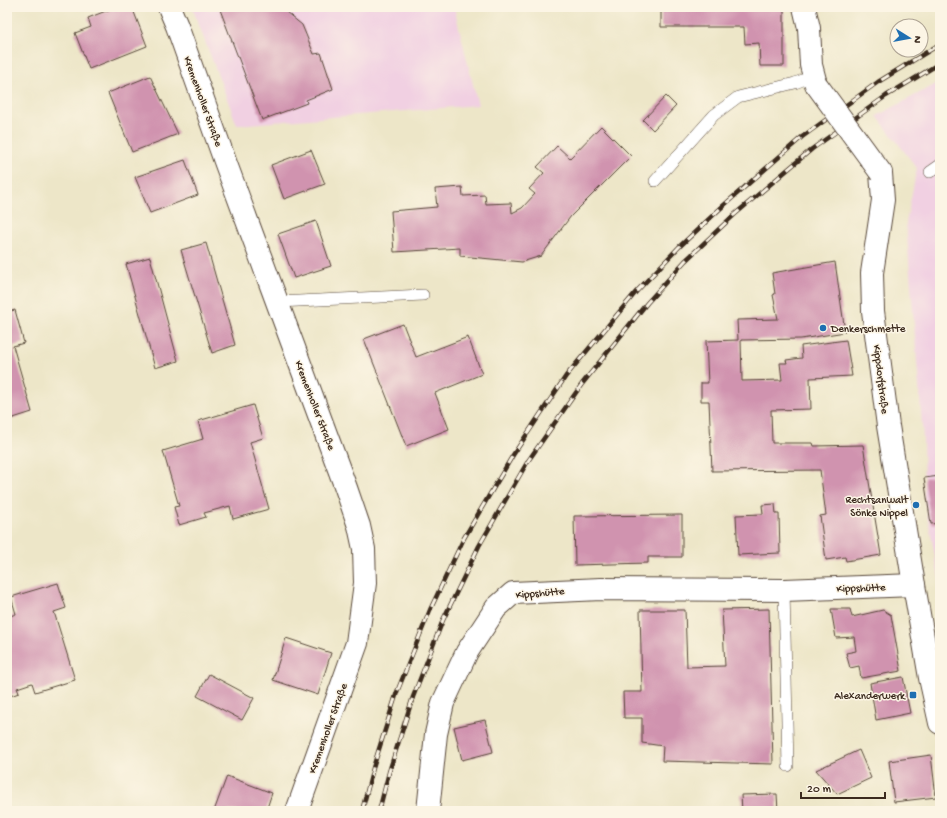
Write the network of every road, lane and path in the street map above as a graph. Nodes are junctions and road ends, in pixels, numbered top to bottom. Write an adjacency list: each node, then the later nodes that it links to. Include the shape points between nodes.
1 (169, 7): 8 (street, Kremenholler Straße)
2 (804, 7): 3 (street, Kippdorfstraße)
3 (815, 80): 6 (lane, via 738,97 714,115); 9 (street, Kippdorfstraße, bridge, via 881,173 883,200 872,274 873,311 888,426)
4 (940, 165): 5 (lane)
5 (930, 172)
6 (655, 181)
7 (423, 295): 8 (lane)
8 (278, 302): 14 (street, Kremenholler Straße, via 346,488 364,549 364,583 357,643)
9 (914, 585): 10 (street, Kippshütte); 11 (street, Kippdorfstraße)
10 (784, 590): 13 (lane); 15 (street, Kippshütte, via 601,589 513,593 496,608 467,652 443,703 436,734)
11 (935, 677): 12 (street, Kippdorfstraße)
12 (940, 723)
13 (788, 766)
14 (297, 811)
15 (428, 811)

